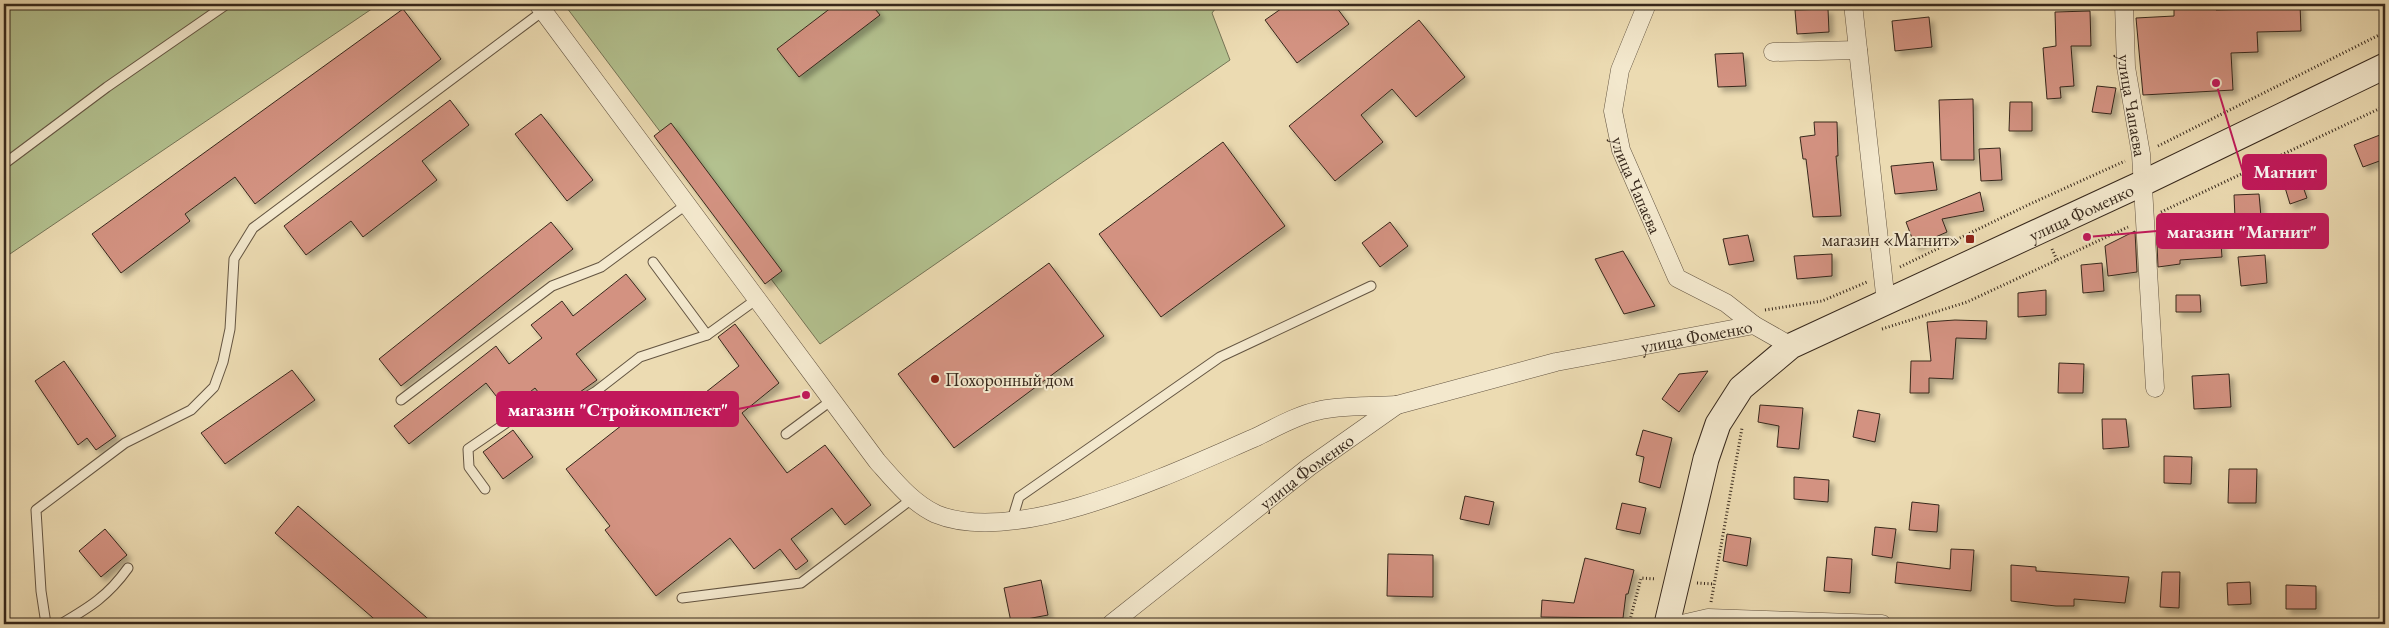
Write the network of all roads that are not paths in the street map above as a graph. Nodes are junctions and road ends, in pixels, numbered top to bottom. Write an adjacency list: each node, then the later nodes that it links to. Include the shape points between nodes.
1 (227, 4): 9 (lane, via 107,87)
2 (1647, 4): 16 (street, улица Чапаева, via 1620,70 1613,112 1621,150 1677,278 1726,304)
3 (1852, 4): 6 (street)
4 (2124, 4): 10 (street, улица Чапаева, via 2126,67)
5 (540, 7): 11 (street); 29 (lane, via 254,228 234,259 230,329 214,387 191,410 125,443 36,510)
6 (1858, 50): 7 (street); 15 (street)
7 (1773, 52)
8 (2385, 66): 10 (main road, улица Фоменко)
9 (4, 164)
10 (2143, 183): 15 (main road, улица Фоменко); 19 (street, улица Чапаева)
11 (687, 204): 14 (street); 20 (lane, via 601,267 552,286)
12 (653, 262): 17 (lane)
13 (1371, 286): 26 (lane, via 1220,357 1019,497)
14 (757, 298): 17 (lane); 21 (street)
15 (1886, 303): 18 (main road, улица Фоменко)
16 (1754, 325): 18 (street, улица Фоменко); 22 (street, улица Фоменко, via 1556,362)
17 (707, 335): 24 (lane, via 640,357 595,392 545,421 509,421 468,449 469,467)
18 (1791, 346): 32 (main road, via 1741,388 1718,424 1706,460)
19 (2155, 388)
20 (401, 400)
21 (832, 400): 23 (lane); 25 (street, via 877,461)
22 (1397, 405): 26 (street, via 1317,411 1133,490 1064,511); 31 (street, улица Фоменко, via 1309,467)
23 (786, 434)
24 (485, 489)
25 (913, 498): 26 (street, via 935,513 966,522); 28 (lane, via 801,583)
26 (1012, 520)
27 (128, 568): 30 (lane, via 112,590)
28 (682, 598)
29 (46, 624)
30 (61, 624)
31 (1111, 624)
32 (1667, 624)
33 (1682, 624): 34 (street, via 1708,618)
34 (1882, 624)

